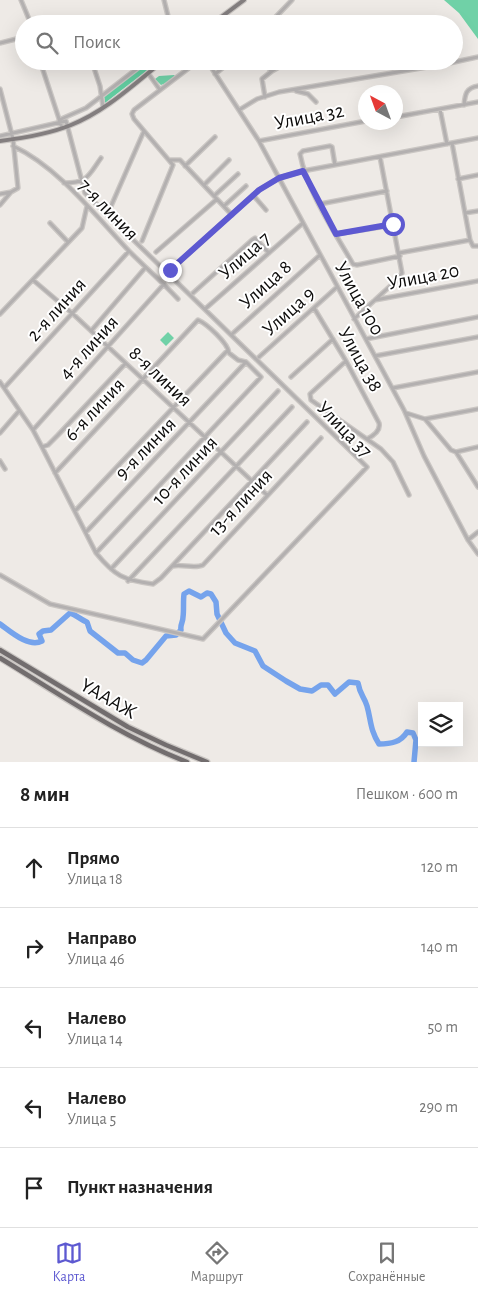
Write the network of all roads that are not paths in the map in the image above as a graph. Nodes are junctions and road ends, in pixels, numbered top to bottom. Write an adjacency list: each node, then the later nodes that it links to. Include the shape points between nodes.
1 (21, 0): 5 (street)
2 (164, 0): 6 (street)
3 (244, 0): 7 (main road)
4 (292, 0): 8 (street)
5 (27, 15)
6 (168, 15)
7 (224, 15)
8 (278, 15)
9 (15, 40): 10 (street)
10 (0, 44)
11 (478, 57): 12 (street)
12 (463, 60)
13 (43, 70): 38 (street)
14 (95, 70): 29 (street)
15 (135, 70): 29 (street)
16 (152, 70): 23 (main road)
17 (186, 70): 27 (street)
18 (213, 70): 24 (street, Улица 100)
19 (220, 70): 24 (street)
20 (275, 70): 22 (street)
21 (409, 70): 28 (street)
22 (272, 72): 30 (street, via 262,79)
23 (148, 73): 27 (street); 34 (main road)
24 (215, 74): 36 (street, Улица 100)
25 (478, 86): 33 (street, via 468,89)
26 (0, 89): 45 (street)
27 (160, 90): 41 (street, via 132,114)
28 (291, 90): 30 (street); 31 (street, via 308,94)
29 (102, 96): 34 (street); 38 (street, via 86,108)
30 (265, 97): 36 (street)
31 (316, 102)
32 (478, 102): 33 (street)
33 (464, 105): 35 (street)
34 (103, 107): 40 (main road)
35 (440, 109): 37 (street); 48 (street)
36 (239, 110): 47 (street, Улица 100)
37 (403, 116)
38 (59, 120): 40 (street)
39 (358, 122): 47 (street, Улица 32)
40 (62, 128): 45 (main road)
41 (144, 131): 52 (street); 75 (street)
42 (0, 136): 159 (street, Улица 37, via 66,121 85,193 367,467 203,640 50,604)
43 (215, 137): 54 (street)
44 (478, 138): 48 (street)
45 (13, 139): 46 (main road); 49 (street)
46 (0, 141)
47 (259, 141): 59 (street, Улица 100)
48 (449, 143): 50 (street); 60 (street)
49 (13, 146): 61 (street, 7-я линия, via 45,165); 65 (street, via 18,188)
50 (380, 157): 55 (street); 64 (street)
51 (101, 158): 61 (street, via 83,181)
52 (170, 160): 54 (street, via 178,160); 83 (street, via 173,167)
53 (229, 160): 62 (street)
54 (185, 166): 62 (street)
55 (335, 166): 56 (street); 56 (street, via 330,146 303,151 300,154)
56 (303, 171): 59 (street); 69 (street)
57 (238, 174): 68 (street)
58 (478, 176): 60 (street)
59 (279, 178): 67 (street); 79 (street, Улица 100)
60 (458, 179): 76 (street)
61 (63, 182): 71 (street, 7-я линия)
62 (204, 185): 68 (street)
63 (246, 186): 72 (street)
64 (387, 191): 69 (street); 80 (street)
65 (11, 192): 66 (street); 70 (street)
66 (0, 194)
67 (253, 195): 73 (street); 77 (street)
68 (216, 198): 72 (street); 87 (street)
69 (320, 204): 81 (street)
70 (0, 205)
71 (87, 205): 84 (street, via 82,228); 86 (street, 7-я линия)
72 (224, 206): 77 (street)
73 (266, 210)
74 (478, 211): 76 (street)
75 (108, 213)
76 (465, 213): 82 (street)
77 (232, 214): 92 (street)
78 (50, 223): 84 (street)
79 (303, 223): 88 (street, Улица 7); 90 (street, Улица 100)
80 (393, 224): 81 (street); 89 (street)
81 (336, 234): 89 (street, via 355,265)
82 (470, 240): 85 (street, via 473,246); 89 (street)
83 (142, 241)
84 (68, 242): 93 (street)
85 (478, 246)
86 (129, 251): 91 (street, 7-я линия); 103 (street, 2-я линия)
87 (156, 252)
88 (269, 253): 97 (street, via 255,238); 101 (street, Улица 7)
89 (399, 254): 99 (street, via 401,276)
90 (320, 255): 96 (street, Улица 100); 107 (street, Улица 8)
91 (145, 268): 95 (street, 7-я линия); 106 (street)
92 (170, 270)
93 (33, 280): 102 (street); 103 (street, 8-я линия)
94 (478, 281): 99 (street, Улица 20)
95 (164, 284): 98 (street, 7-я линия); 111 (street, 4-я линия)
96 (337, 287): 100 (street, Улица 9); 104 (street, Улица 100)
97 (193, 293)
98 (178, 299)
99 (374, 301): 104 (street)
100 (314, 308): 109 (street, Улица 38); 114 (street, Улица 9)
101 (205, 309)
102 (0, 314)
103 (73, 314): 106 (street, 8-я линия); 122 (street, 2-я линия)
104 (354, 318): 110 (street, Улица 100)
105 (478, 318): 110 (street)
106 (91, 331): 111 (street, 8-я линия)
107 (232, 335)
108 (478, 337): 113 (street)
109 (333, 339): 115 (street, Улица 38); 119 (street)
110 (366, 339): 113 (street, Улица 100)
111 (108, 348): 117 (street, 8-я линия); 133 (street, 4-я линия)
112 (228, 350): 116 (street, 6-я линия); 120 (street, 6-я линия, via 215,333 198,320); 126 (street)
113 (375, 356): 123 (street, Улица 100)
114 (259, 357)
115 (346, 361): 137 (street, Улица 38, via 380,426); 137 (street, Улица 37, via 309,397)
116 (246, 362): 132 (street, 9-я линия); 135 (street, 6-я линия, via 260,376)
117 (125, 364): 120 (street, 8-я линия); 139 (street)
118 (478, 372): 123 (street)
119 (291, 377)
120 (142, 380): 126 (street, 8-я линия); 145 (street, 6-я линия)
121 (0, 382): 122 (street)
122 (5, 387): 128 (street)
123 (392, 388): 129 (street, Улица 100)
124 (278, 391): 140 (street, 10-я линия)
125 (292, 407): 143 (street)
126 (173, 408): 132 (street, 8-я линия); 151 (street)
127 (478, 409): 130 (street)
128 (19, 411): 133 (street); 134 (street)
129 (406, 413): 130 (street); 154 (street, Улица 100, via 424,456)
130 (425, 419): 141 (street)
131 (307, 422): 146 (street)
132 (190, 423): 135 (street, 8-я линия); 152 (street, 9-я линия)
133 (33, 430): 139 (street)
134 (0, 433)
135 (204, 436): 140 (street, 8-я линия); 155 (street)
136 (321, 438): 149 (street, 13-я линия)
137 (367, 439): 150 (street, Улица 37, via 393,462)
138 (478, 447): 141 (street)
139 (42, 448): 145 (street)
140 (220, 452): 143 (street, 8-я линия); 158 (street, 10-я линия)
141 (456, 452): 147 (street)
142 (0, 461): 144 (street)
143 (236, 467): 146 (street, 8-я линия); 160 (street)
144 (5, 469)
145 (55, 473): 151 (street)
146 (251, 480): 149 (street, 8-я линия); 157 (street)
147 (476, 482): 148 (street)
148 (478, 487)
149 (267, 495): 157 (street, 13-я линия, via 201,566)
150 (409, 495)
151 (75, 511): 152 (street)
152 (86, 532): 155 (street)
153 (478, 532): 154 (street)
154 (468, 540): 156 (street, Улица 100)
155 (96, 553): 158 (street)
156 (478, 554)
157 (173, 566): 160 (street, via 153,584)
158 (111, 569): 160 (street)
159 (0, 574)
160 (128, 581)
161 (0, 650): 164 (highway, ҮАААЖ, via 128,727)
162 (0, 658): 163 (highway, ҮАААЖ, via 119,730)
163 (187, 762)
164 (207, 762)

